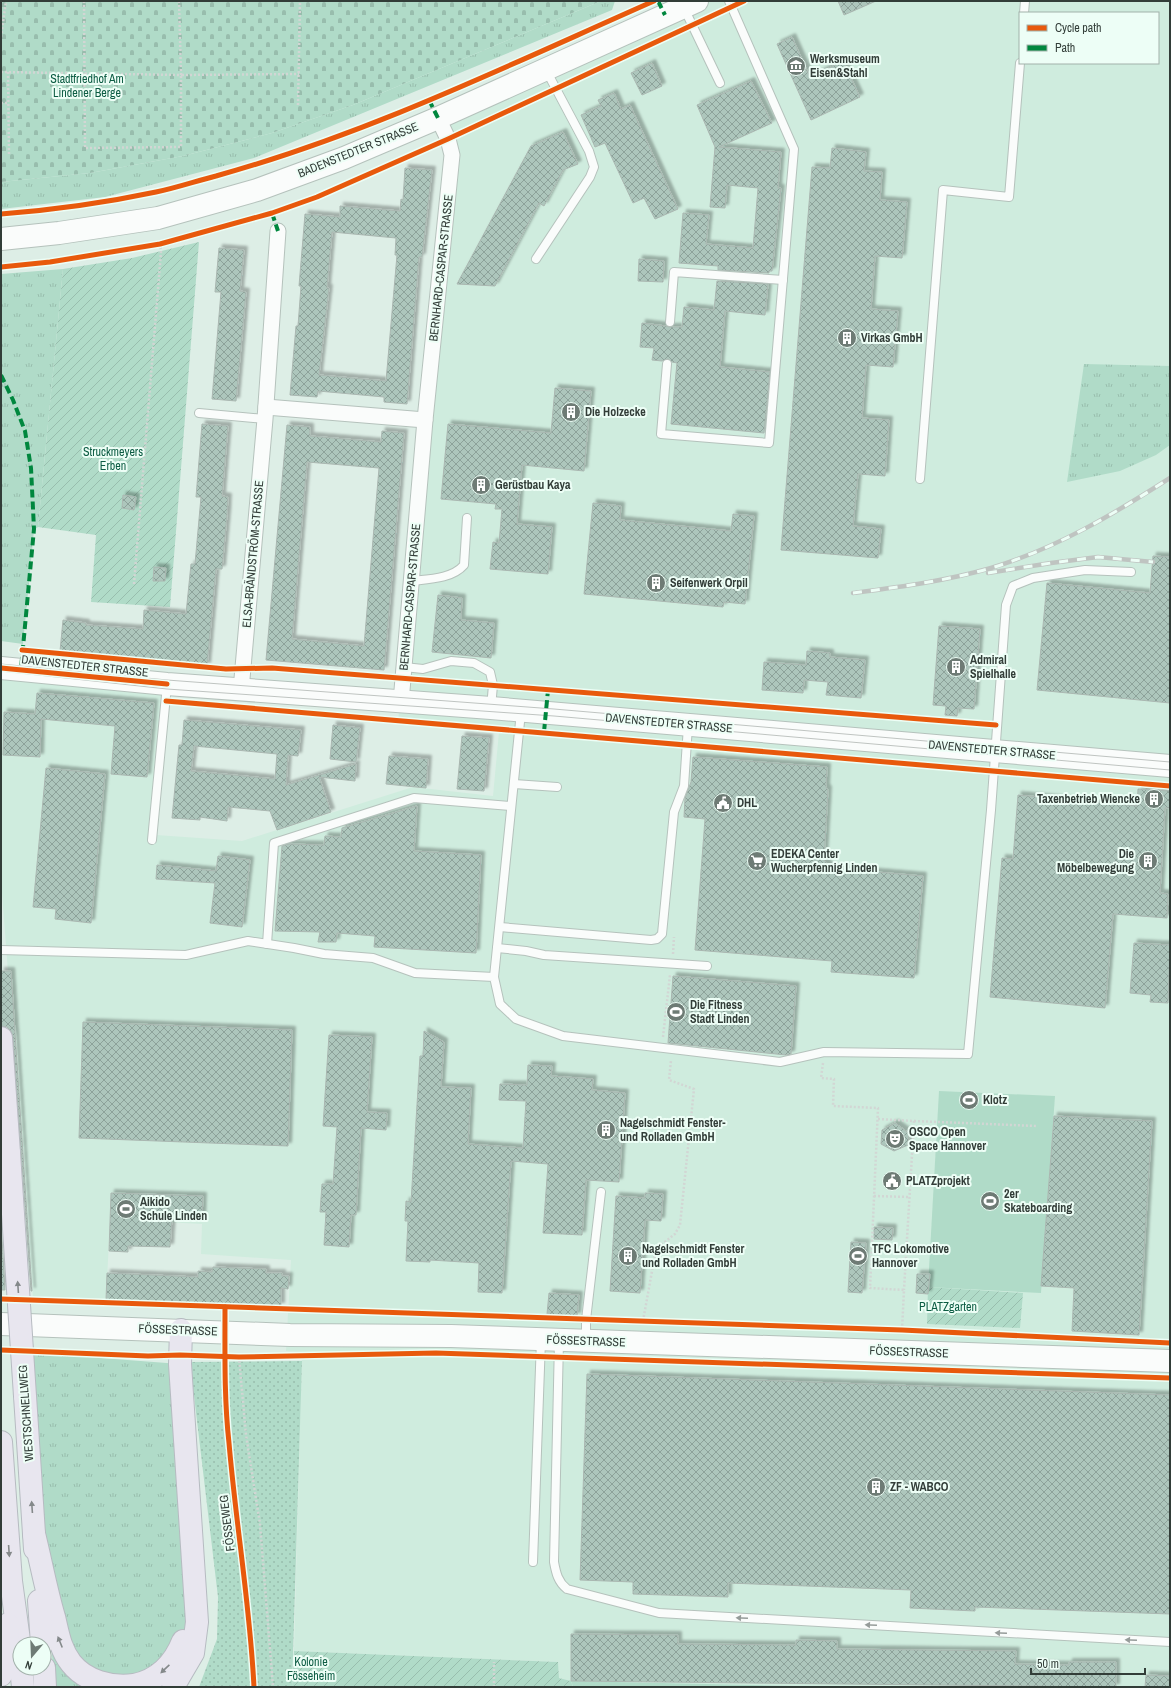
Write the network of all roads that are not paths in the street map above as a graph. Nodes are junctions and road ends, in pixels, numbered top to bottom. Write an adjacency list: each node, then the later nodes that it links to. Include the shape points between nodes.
1 (729, 1): 12 (lane, via 794,149)
2 (1025, 1): 4 (lane)
3 (690, 4): 6 (street, BADENSTEDTER STRASSE); 7 (lane)
4 (1024, 12)
5 (1020, 64): 18 (lane, via 1009,196 943,190)
6 (546, 69): 8 (street, BADENSTEDTER STRASSE); 11 (lane, via 589,151 594,167)
7 (720, 83)
8 (438, 118): 10 (street, BADENSTEDTER STRASSE, via 301,174 218,202 158,218); 17 (street, BERNHARD-CASPAR-STRASSE, via 452,155)
9 (278, 231): 16 (street, ELSA-BRÄNDSTRÖM-STRASSE)
10 (1, 240)
11 (536, 259)
12 (783, 280): 13 (lane, via 674,272); 14 (lane, via 769,443 661,434)
13 (670, 322)
14 (667, 364)
15 (199, 413): 16 (lane)
16 (266, 413): 17 (street); 25 (street, ELSA-BRÄNDSTRÖM-STRASSE)
17 (425, 420): 21 (street, BERNHARD-CASPAR-STRASSE)
18 (920, 479)
19 (467, 518): 21 (lane, via 464,565 459,571 432,579)
20 (1131, 572): 30 (lane, via 1085,570 1033,578 1014,586 1006,605)
21 (411, 581): 22 (street, BERNHARD-CASPAR-STRASSE)
22 (404, 667): 26 (street, BERNHARD-CASPAR-STRASSE); 27 (lane, via 423,669 451,661 474,663 490,672 493,686)
23 (1, 668): 24 (street, DAVENSTEDTER STRASSE)
24 (167, 684): 25 (street, DAVENSTEDTER STRASSE); 35 (lane)
25 (241, 690): 26 (street, DAVENSTEDTER STRASSE)
26 (401, 702): 27 (street, DAVENSTEDTER STRASSE)
27 (491, 708): 28 (street, DAVENSTEDTER STRASSE)
28 (521, 710): 29 (street, DAVENSTEDTER STRASSE); 32 (lane)
29 (688, 724): 30 (street, DAVENSTEDTER STRASSE); 36 (lane, via 684,786 674,812 662,934 651,940)
30 (994, 751): 31 (street, DAVENSTEDTER STRASSE); 41 (lane, via 991,810 968,1054 824,1052 780,1062 563,1036 516,1019 500,1004)
31 (1170, 766)
32 (514, 784): 33 (lane); 34 (lane)
33 (557, 787)
34 (512, 806): 36 (lane); 37 (lane, via 414,798 274,843)
35 (152, 840)
36 (500, 927): 38 (lane)
37 (267, 944): 39 (lane, via 248,941 186,955); 41 (lane, via 324,954 373,958 415,973)
38 (497, 948): 40 (lane, via 544,955); 41 (lane)
39 (1, 950)
40 (707, 966)
41 (494, 978)
42 (1, 1038): 50 (highway, WESTSCHNELLWEG, one-way to 42, bridge)
43 (601, 1192): 47 (lane)
44 (1, 1324): 45 (street, FÖSSESTRASSE)
45 (181, 1330): 46 (street, FÖSSESTRASSE); 53 (highway, via 180,1364)
46 (550, 1339): 47 (street, FÖSSESTRASSE); 51 (lane); 56 (lane, one-way to 46, via 658,1614 567,1589 556,1575 554,1562)
47 (586, 1341): 48 (street, FÖSSESTRASSE)
48 (1170, 1361)
49 (1, 1442): 52 (highway, one-way to 52)
50 (34, 1534): 53 (highway, one-way to 50, via 178,1654 156,1677 144,1683 118,1686 90,1679 70,1662 58,1638); 55 (highway, WESTSCHNELLWEG)
51 (533, 1562)
52 (11, 1581): 54 (highway); 57 (highway, via 5,1667)
53 (196, 1596): 62 (highway, via 197,1622 193,1652)
54 (18, 1636)
55 (41, 1636)
56 (1170, 1642)
57 (1, 1675)
58 (22, 1676): 60 (highway)
59 (44, 1676): 61 (highway)
60 (23, 1687)
61 (45, 1687)
62 (173, 1687)

